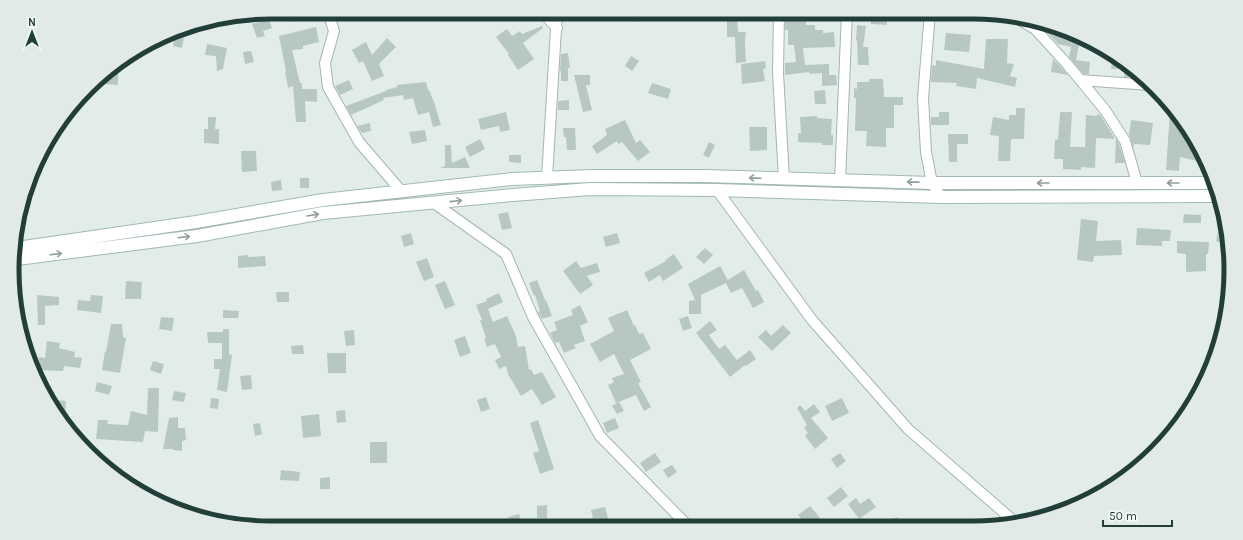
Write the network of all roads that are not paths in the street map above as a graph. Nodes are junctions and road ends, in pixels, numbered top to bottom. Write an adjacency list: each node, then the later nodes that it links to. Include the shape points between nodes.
1 (330, 19): 18 (street, via 334,31 325,63 328,87 359,142)
2 (549, 19): 8 (street)
3 (557, 19): 8 (street)
4 (779, 19): 12 (street, via 778,73)
5 (847, 19): 13 (street)
6 (929, 19): 14 (street, via 923,98 926,152)
7 (1030, 26): 9 (street)
8 (557, 28): 11 (street)
9 (1080, 80): 10 (street); 15 (street, via 1105,110 1125,142)
10 (1141, 84)
11 (546, 178): 12 (main road, one-way to 11, via 704,176); 18 (main road, via 512,179)
12 (784, 179): 13 (main road)
13 (840, 181): 14 (main road, one-way to 13)
14 (932, 183): 15 (main road, one-way to 14); 20 (street)
15 (1138, 183): 16 (main road, one-way to 15)
16 (1209, 183)
17 (717, 190): 20 (main road); 21 (main road, one-way to 17, via 590,189); 24 (street, via 812,320 908,429)
18 (402, 192): 22 (main road, via 323,200 196,222)
19 (1213, 196): 20 (main road)
20 (941, 197)
21 (434, 203): 23 (main road, one-way to 21, via 197,236 323,213); 25 (street, via 506,254 533,317 600,436)
22 (20, 248)
23 (20, 260)
24 (1010, 518)
25 (683, 521)

